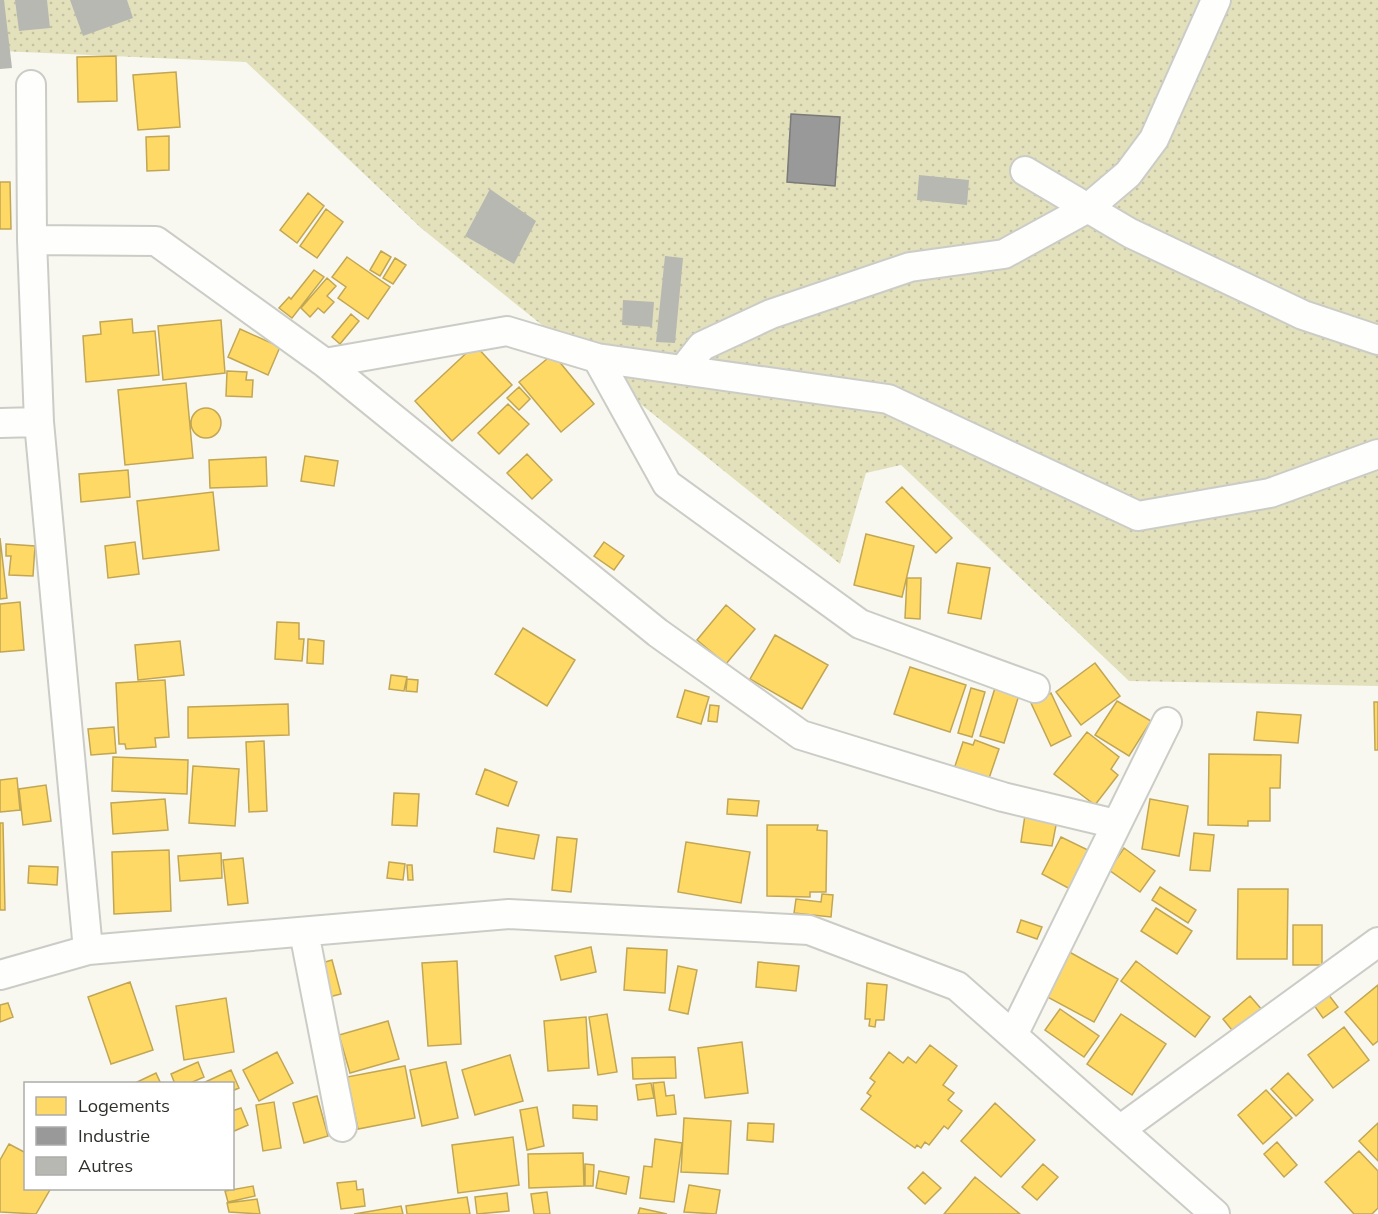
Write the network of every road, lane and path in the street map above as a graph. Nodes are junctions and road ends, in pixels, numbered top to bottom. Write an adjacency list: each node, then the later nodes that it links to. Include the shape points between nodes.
1 (1216, 0): 4 (street, via 1155,139 1128,174)
2 (31, 85): 5 (street)
3 (1025, 171): 4 (street)
4 (1088, 208): 6 (street, via 1130,233 1303,315); 9 (street, via 1004,254 910,267 771,314 702,346)
5 (32, 240): 8 (street, via 156,241); 10 (street)
6 (1378, 340)
7 (597, 358): 8 (street, via 507,331); 9 (street); 13 (street, via 668,484 860,624)
8 (325, 363): 15 (street, via 658,633 801,735 1003,797)
9 (683, 370): 12 (street, via 888,399 1138,516 1270,493)
10 (39, 422): 11 (street); 18 (street)
11 (0, 423)
12 (1378, 454)
13 (1035, 688)
14 (1167, 722): 15 (street)
15 (1116, 824): 20 (street)
16 (304, 932): 18 (street); 20 (street, via 509,914 808,930 957,986); 21 (street)
17 (1378, 942): 22 (street)
18 (88, 950): 19 (street)
19 (0, 975)
20 (1013, 1035): 22 (street)
21 (342, 1127)
22 (1121, 1129): 23 (street)
23 (1215, 1214)

